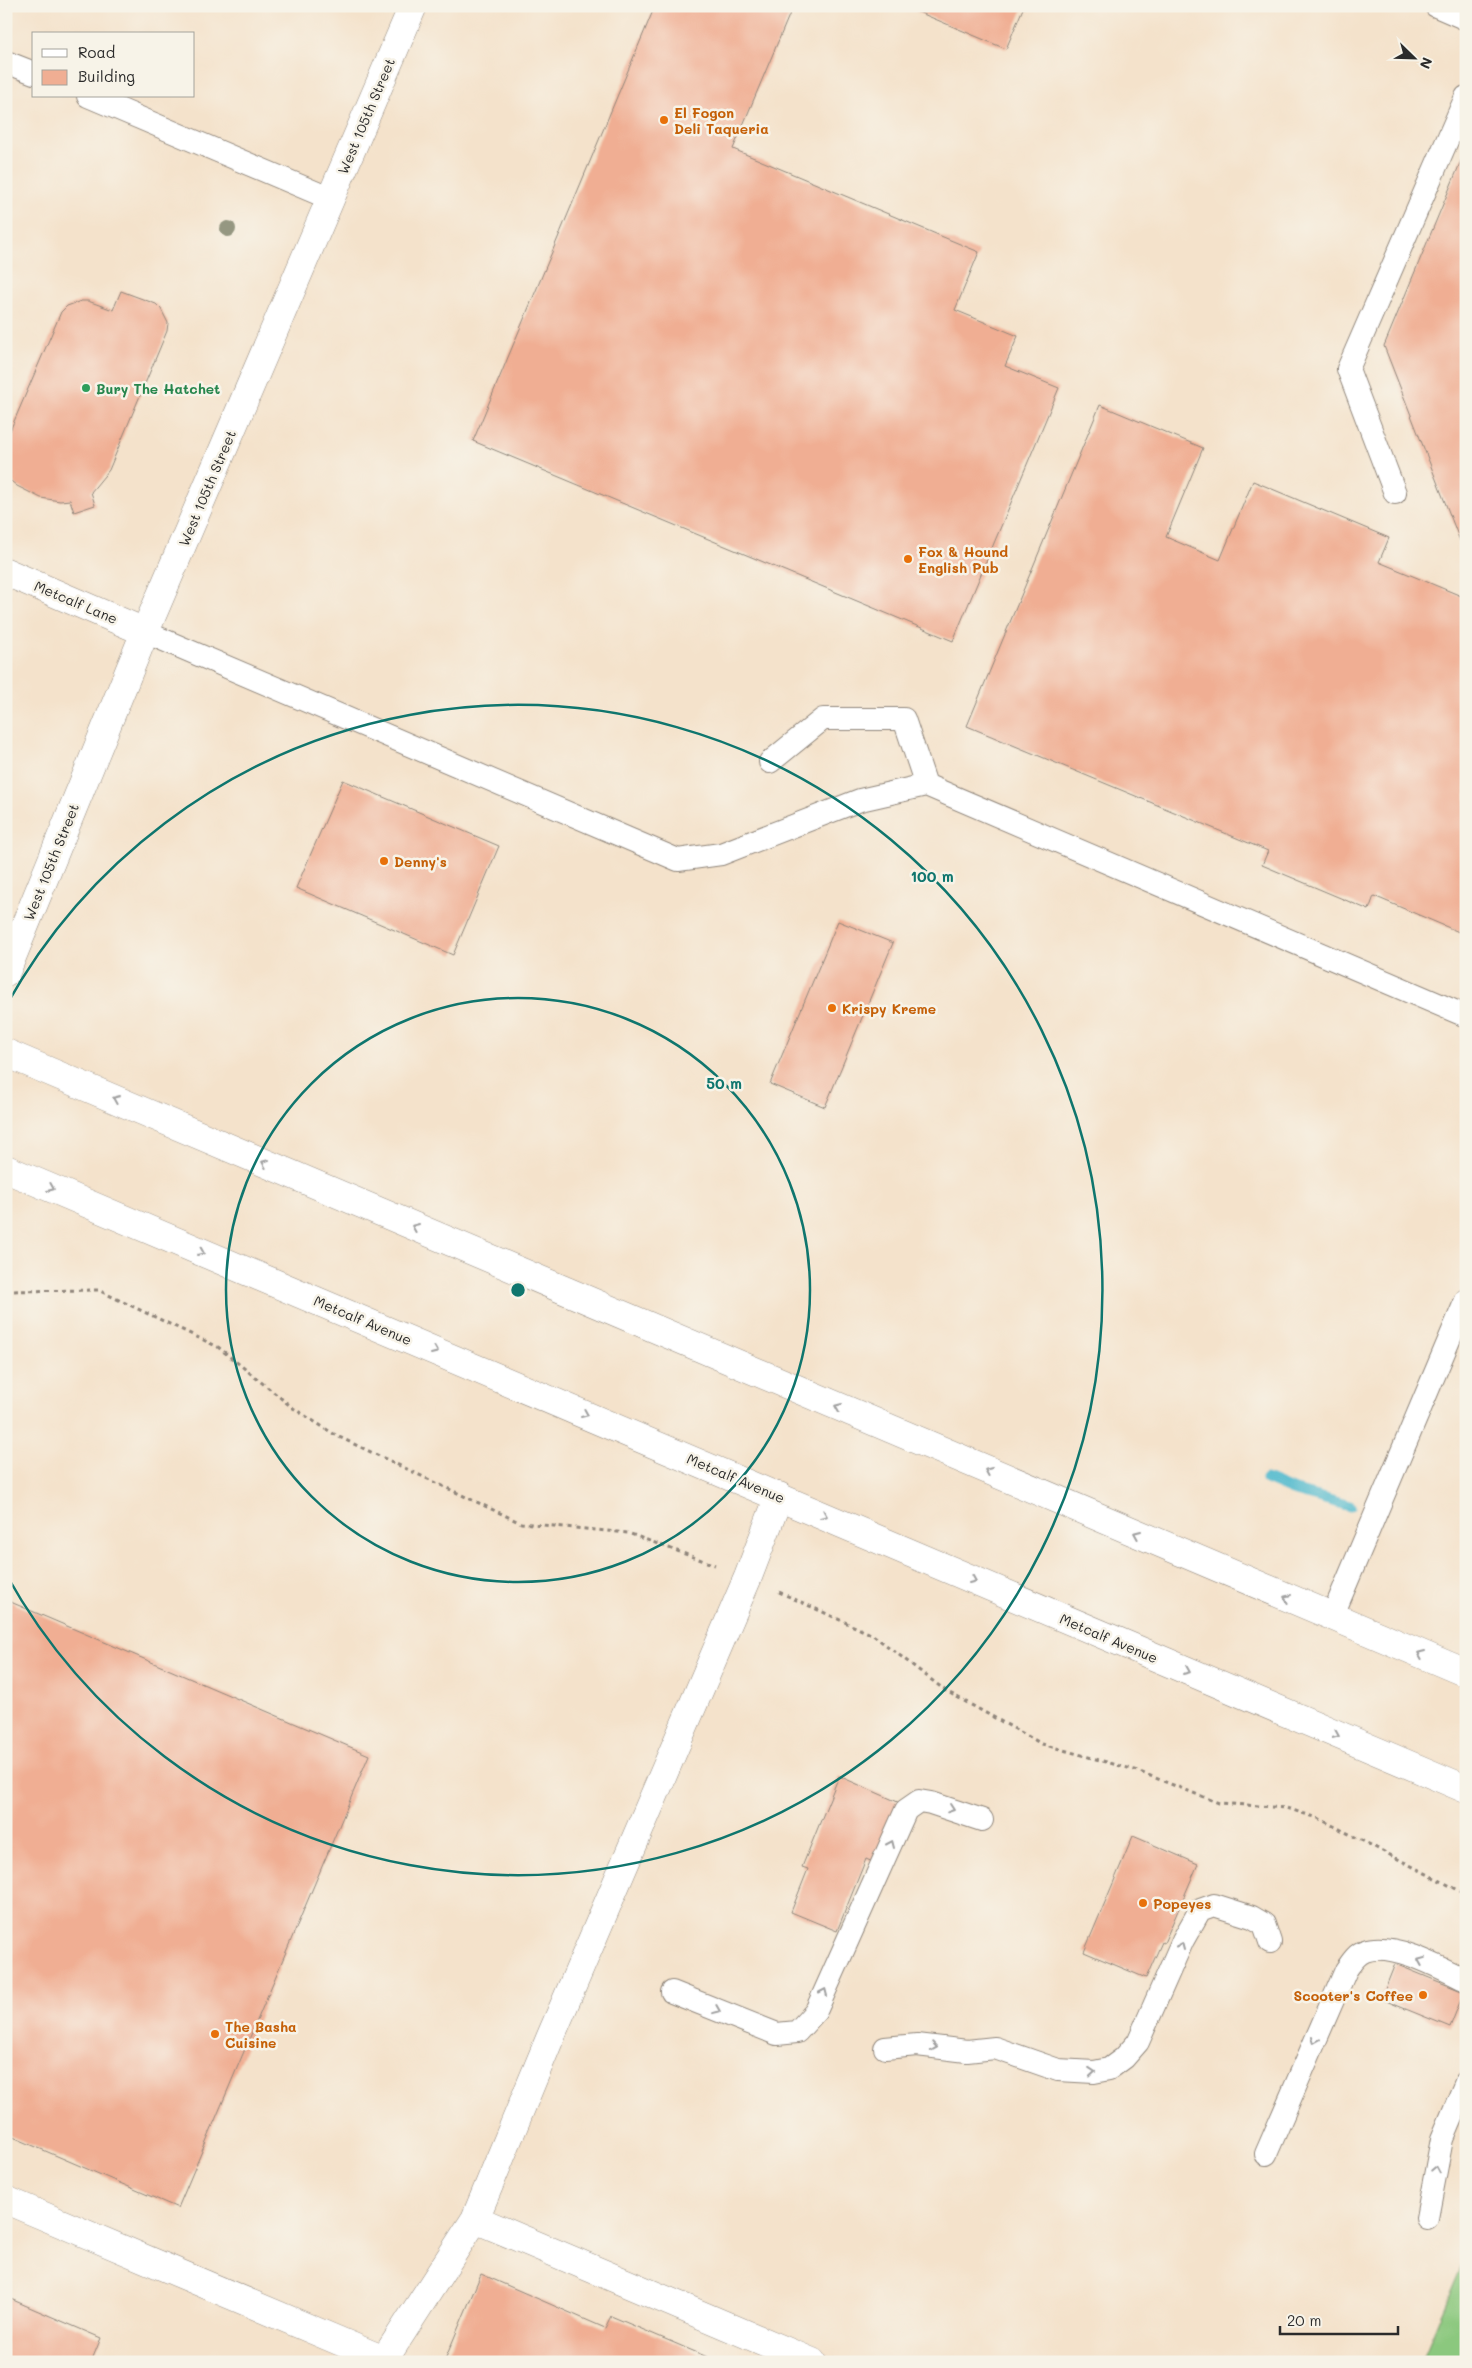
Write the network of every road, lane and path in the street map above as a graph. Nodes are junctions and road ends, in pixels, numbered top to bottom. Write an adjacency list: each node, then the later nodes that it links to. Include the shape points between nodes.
1 (412, 6): 8 (main road, West 105th Street)
2 (1436, 6): 3 (lane)
3 (1466, 19)
4 (6, 62): 5 (lane)
5 (32, 73)
6 (1466, 97): 9 (lane, via 1348,369)
7 (93, 98): 8 (lane)
8 (331, 199): 11 (main road, West 105th Street)
9 (1395, 493)
10 (6, 572): 11 (main road, Metcalf Lane)
11 (145, 632): 13 (lane, via 678,860 721,854 860,800); 14 (main road, West 105th Street)
12 (770, 762): 13 (lane, via 823,719 904,719)
13 (926, 785): 15 (lane)
14 (6, 972)
15 (1466, 1016)
16 (6, 1052): 20 (main road, one-way to 16)
17 (6, 1169): 19 (main road, Metcalf Avenue, one-way to 19)
18 (1466, 1300): 20 (lane)
19 (779, 1496): 22 (main road, Metcalf Avenue, one-way to 22); 32 (main road, via 748,1577)
20 (1332, 1617): 21 (main road, one-way to 20)
21 (1466, 1673)
22 (1466, 1789)
23 (982, 1820): 26 (lane, one-way to 23, via 777,2034 797,2032 816,2011 906,1810 919,1801)
24 (1270, 1942): 27 (lane, one-way to 24, via 917,2044 967,2051 995,2048 1058,2070 1094,2072 1109,2069 1138,2042 1183,1940 1200,1910 1214,1905 1252,1917 1264,1924)
25 (1466, 1980): 29 (lane, one-way to 29, via 1386,1948 1365,1951 1357,1956 1346,1970)
26 (672, 1992)
27 (886, 2048)
28 (1466, 2082): 31 (lane, one-way to 28, via 1442,2139)
29 (1266, 2154)
30 (6, 2200): 32 (main road, via 384,2360)
31 (1427, 2218)
32 (475, 2219): 33 (main road)
33 (812, 2362)

